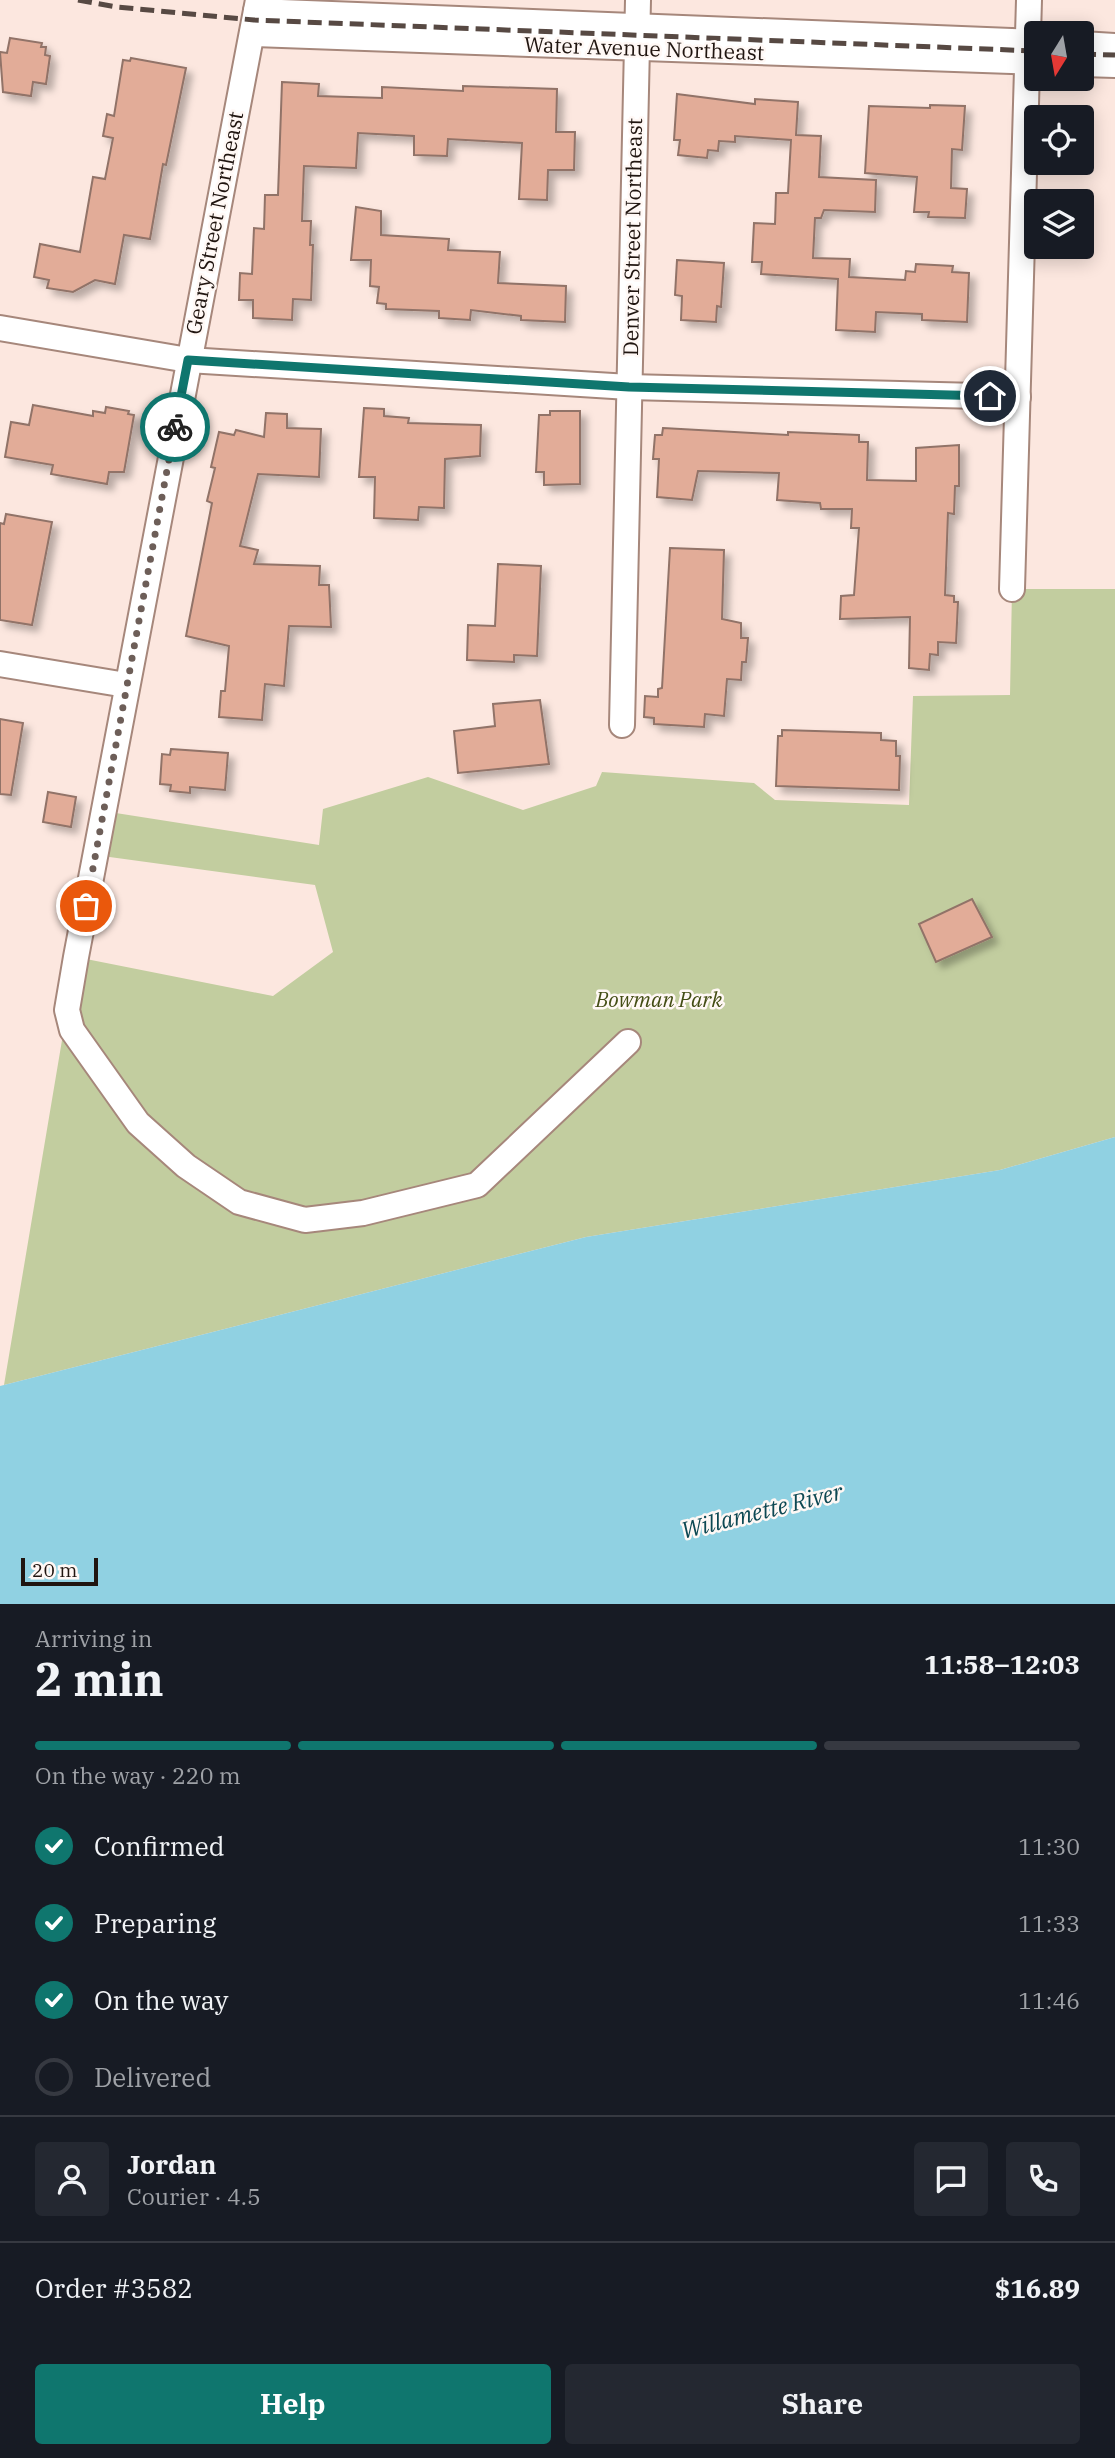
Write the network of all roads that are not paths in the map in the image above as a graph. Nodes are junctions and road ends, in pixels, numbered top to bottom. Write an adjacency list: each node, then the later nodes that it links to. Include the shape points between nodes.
1 (638, 0): 5 (street, Denver Street Northeast)
2 (1028, 0): 4 (street)
3 (255, 15): 5 (street, Water Avenue Northeast); 13 (street, Geary Street Northeast)
4 (1029, 21)
5 (637, 38): 8 (street, Water Avenue Northeast); 14 (street, Denver Street Northeast)
6 (1094, 45): 7 (street)
7 (1115, 46)
8 (1024, 52)
9 (1094, 64): 10 (street)
10 (1115, 65)
11 (1030, 91): 15 (street)
12 (0, 328): 13 (street)
13 (188, 360): 14 (street); 18 (street, Geary Street Northeast)
14 (629, 387): 15 (street); 19 (street, Denver Street Northeast)
15 (1018, 397): 16 (street)
16 (1012, 589)
17 (0, 664): 18 (street)
18 (126, 685): 20 (street, Geary Street Northeast, via 67,1010 72,1030 138,1124 186,1166 239,1202 305,1220 363,1213 477,1185)
19 (622, 725)
20 (628, 1042)

